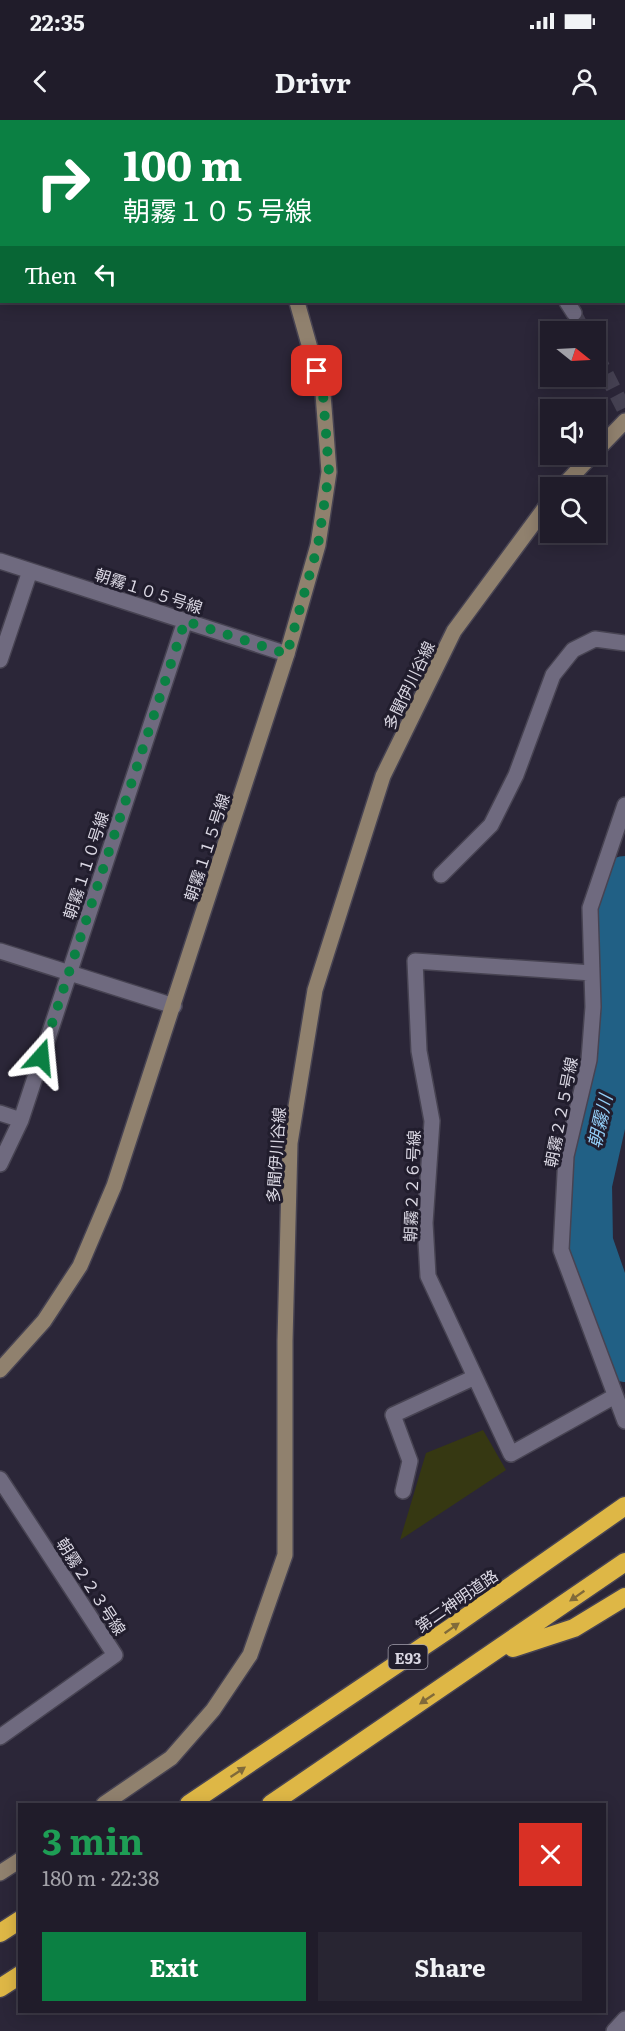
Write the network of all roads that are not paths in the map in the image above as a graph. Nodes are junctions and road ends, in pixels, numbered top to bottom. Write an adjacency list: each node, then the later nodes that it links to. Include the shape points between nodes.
1 (297, 303): 11 (street, 朝霧１１５号線, via 323,394 329,472 318,545)
2 (625, 421): 3 (street)
3 (606, 441)
4 (583, 465): 5 (street)
5 (571, 477)
6 (540, 515): 33 (street, 多聞伊川谷線, via 454,631 383,776 315,990 290,1143 285,1555 250,1655 213,1710 171,1758)
7 (0, 561): 8 (street, 朝霧１０５号線)
8 (30, 571): 9 (street, 朝霧１０５号線); 12 (street)
9 (185, 621): 11 (street, 朝霧１０５号線); 16 (street, 朝霧１１０号線)
10 (625, 643): 14 (street, via 595,639 573,650 553,675 516,775 491,825)
11 (287, 654): 18 (street, 朝霧１１５号線)
12 (0, 660)
13 (625, 804): 17 (street, 朝霧２２５号線, via 590,908)
14 (441, 875)
15 (0, 951): 16 (street)
16 (69, 973): 18 (street); 20 (street, 朝霧１１０号線)
17 (592, 973): 23 (street, 朝霧２２６号線, via 415,961 419,1051 432,1121 425,1223 428,1276); 24 (street, 朝霧２２５号線, via 590,1060 566,1156 561,1250)
18 (174, 1006): 22 (street, 朝霧１１５号線, via 114,1186 80,1266 44,1321)
19 (0, 1113): 20 (street)
20 (21, 1120): 21 (street, 朝霧１１０号線)
21 (0, 1164)
22 (0, 1370)
23 (475, 1377): 24 (street, 朝霧２２６号線, via 511,1454); 27 (street, via 393,1415 410,1461)
24 (615, 1396): 25 (street, 朝霧２２５号線)
25 (625, 1420)
26 (0, 1479): 32 (street, 朝霧２２３号線, via 116,1655)
27 (403, 1491)
28 (625, 1506): 34 (highway, 第二神明道路 / E93, one-way to 28)
29 (625, 1562): 31 (highway, E93, one-way to 31)
30 (625, 1597): 31 (highway, via 574,1628)
31 (493, 1654): 35 (highway, E93, one-way to 35)
32 (0, 1737)
33 (105, 1803)
34 (190, 1803)
35 (272, 1803)
36 (18, 1861): 37 (street)
37 (0, 1873)
38 (18, 1921): 39 (highway)
39 (0, 1934)
40 (18, 1976): 41 (highway)
41 (0, 1988)
42 (625, 2019): 43 (street)
43 (614, 2031)

